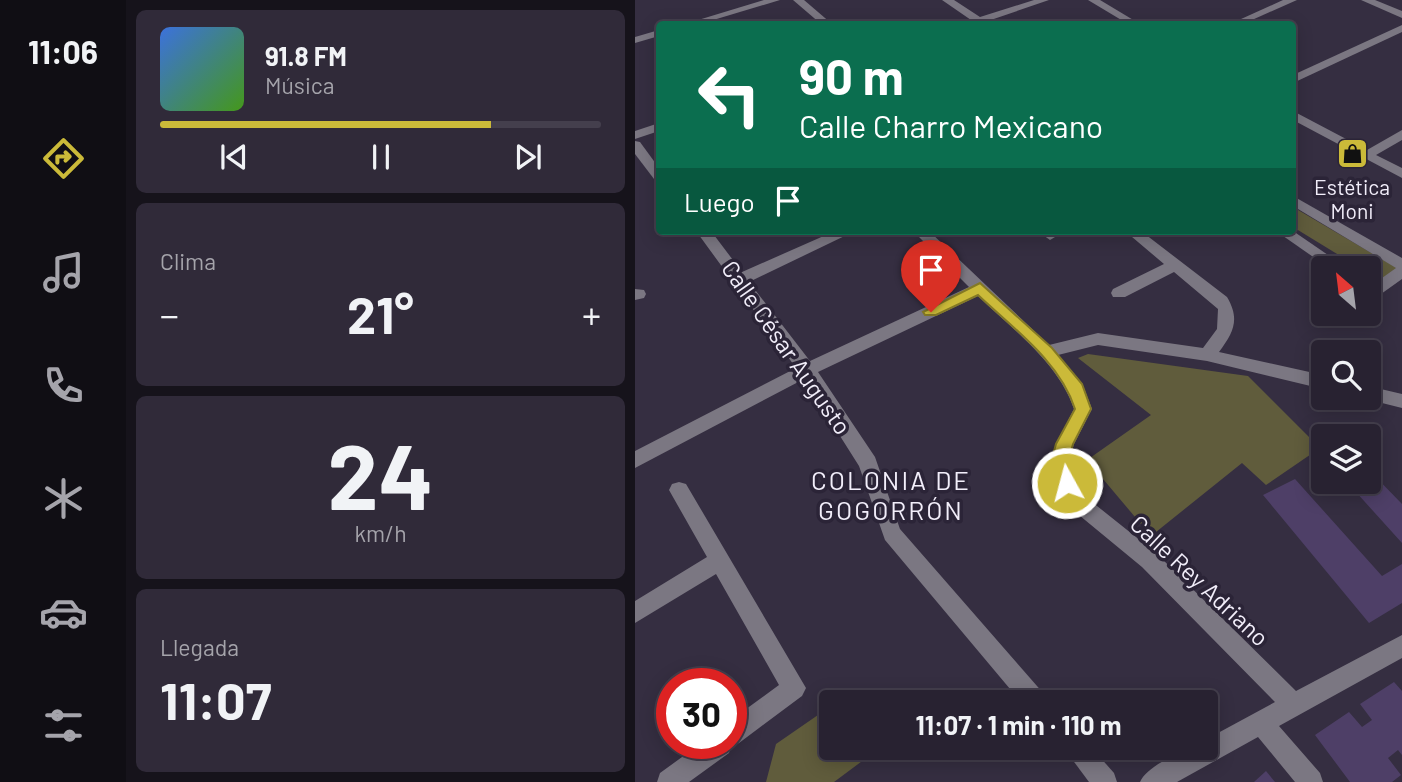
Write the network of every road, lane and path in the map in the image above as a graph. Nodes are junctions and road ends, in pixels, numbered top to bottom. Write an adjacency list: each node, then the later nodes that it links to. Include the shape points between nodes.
1 (775, 0): 11 (street)
2 (798, 0): 12 (street)
3 (947, 0): 13 (street)
4 (1044, 0): 14 (street)
5 (1093, 0): 9 (street)
6 (1121, 0): 9 (street)
7 (1292, 0): 16 (street)
8 (1366, 0): 10 (street)
9 (1105, 6): 15 (street)
10 (1402, 15)
11 (701, 21)
12 (823, 21)
13 (973, 21)
14 (981, 21)
15 (1130, 21)
16 (1242, 21)
17 (1402, 28): 20 (street)
18 (656, 34): 19 (street)
19 (635, 40)
20 (1296, 78)
21 (1296, 117): 26 (street)
22 (656, 128): 24 (street)
23 (1402, 134): 26 (street)
24 (635, 135)
25 (635, 145): 27 (street)
26 (1367, 155): 28 (street)
27 (656, 172)
28 (1402, 174)
29 (1296, 202): 37 (street)
30 (706, 235): 39 (street, Calle César Augusto)
31 (839, 235): 39 (street)
32 (924, 235): 41 (street, Calle Rey Adriano)
33 (1137, 235): 36 (street)
34 (1289, 235): 35 (street)
35 (1322, 256)
36 (1176, 264): 42 (street); 44 (street, via 1221,300 1229,312 1229,326)
37 (1402, 265)
38 (1402, 272): 40 (street)
39 (741, 279): 45 (street, Calle César Augusto)
40 (1381, 286)
41 (980, 288): 43 (street, Calle Rey Adriano); 45 (street)
42 (1119, 293)
43 (1046, 352): 44 (street, via 1098,339); 55 (street, Calle Rey Adriano, via 1076,388 1083,409 1059,466 1075,500 1149,560)
44 (1207, 355): 46 (street)
45 (807, 370): 49 (street); 54 (street, Calle César Augusto, via 868,463 892,534)
46 (1311, 379)
47 (1381, 396): 48 (street)
48 (1402, 401)
49 (635, 460)
50 (679, 489): 51 (street)
51 (720, 560): 52 (street); 56 (street, via 794,688)
52 (635, 613)
53 (1402, 646): 55 (street)
54 (1026, 690)
55 (1294, 705): 57 (street)
56 (747, 723)
57 (1261, 723): 62 (street); 63 (street)
58 (700, 759): 60 (street)
59 (1086, 760): 61 (street)
60 (669, 782)
61 (1105, 782)
62 (1152, 782)
63 (1311, 782)

